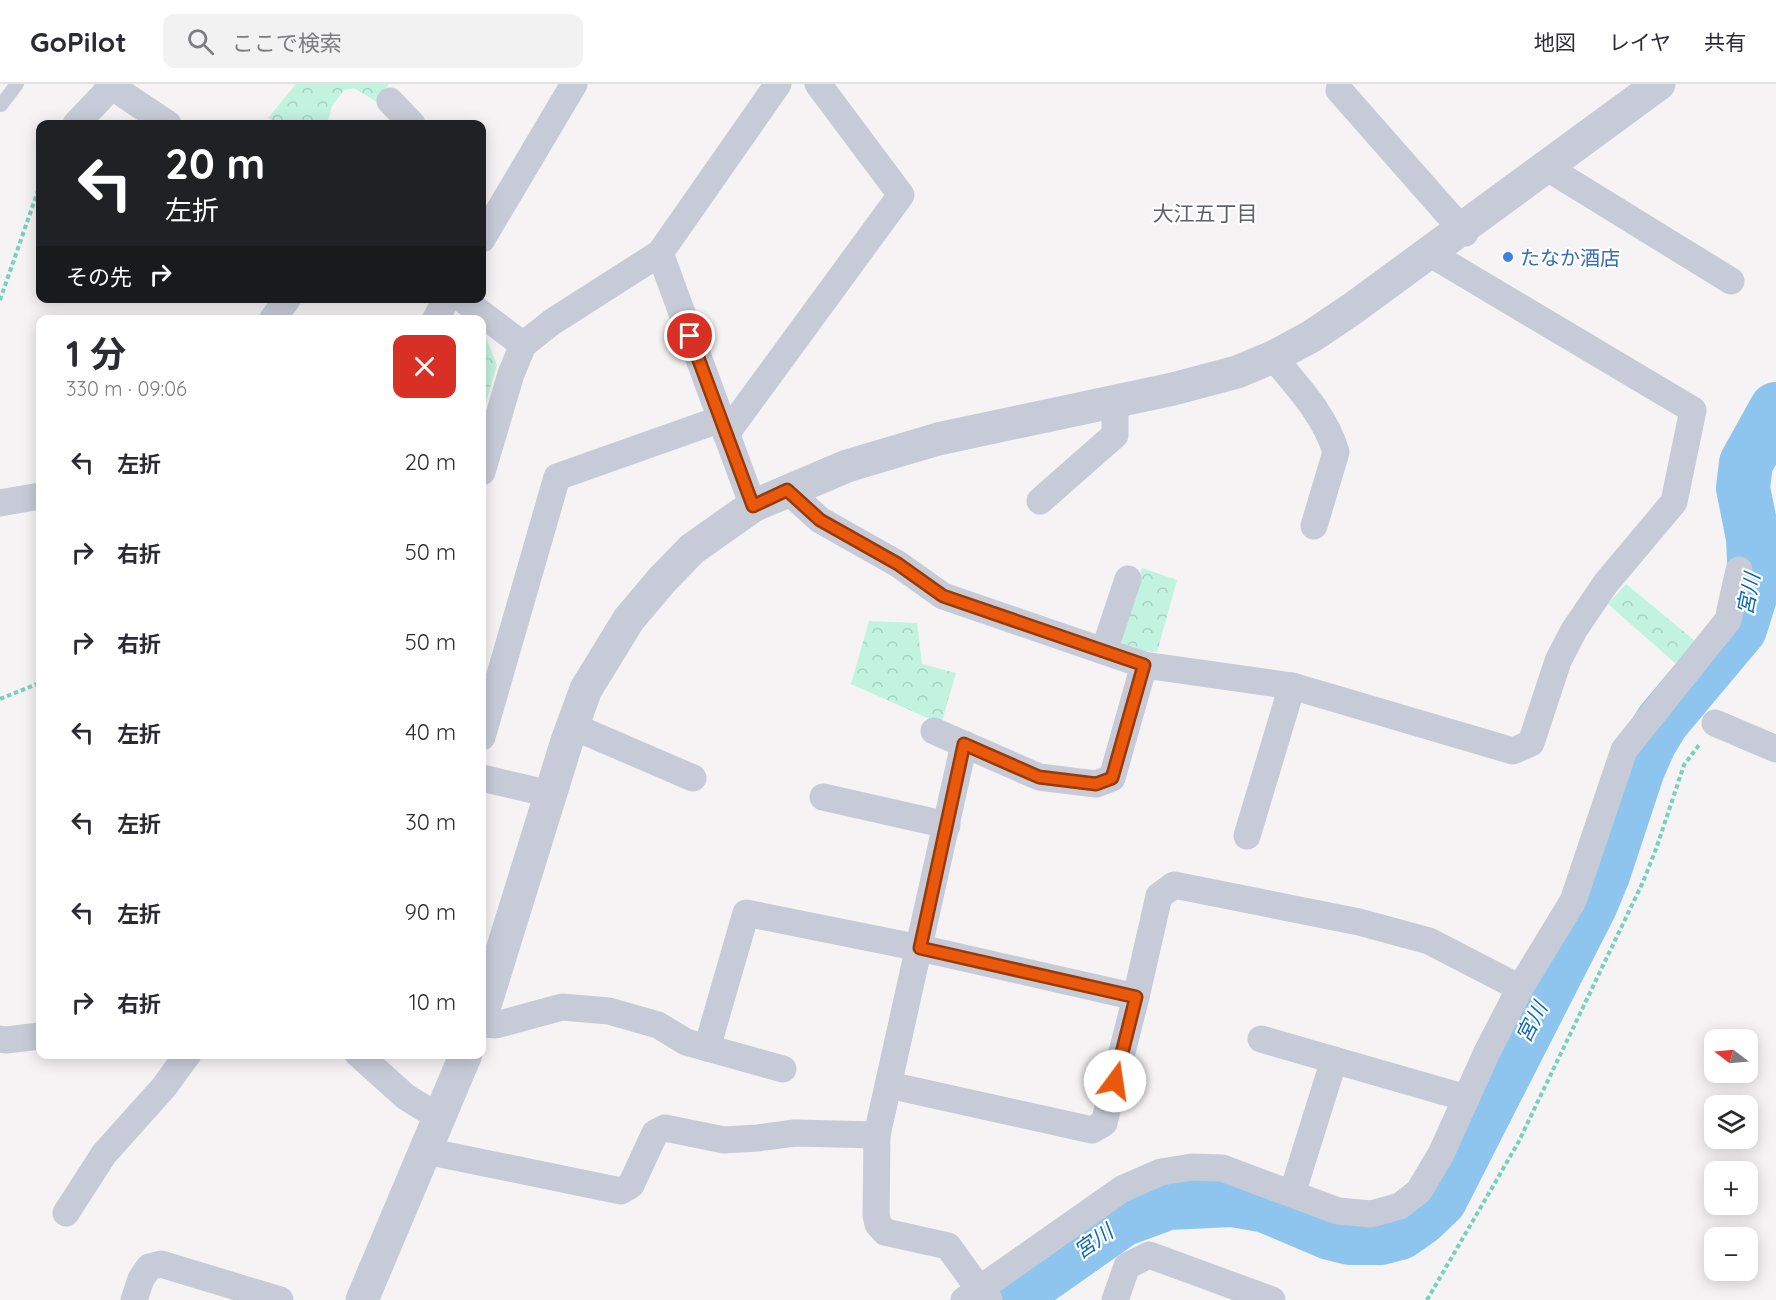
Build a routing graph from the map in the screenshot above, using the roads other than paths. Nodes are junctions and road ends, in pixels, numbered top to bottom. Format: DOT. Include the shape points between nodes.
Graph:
graph roads {
  1 [pos="17,84"];
  2 [pos="574,84"];
  3 [pos="778,84"];
  4 [pos="818,84"];
  5 [pos="1659,84"];
  6 [pos="111,85"];
  7 [pos="1338,90"];
  8 [pos="390,101"];
  9 [pos="1,105"];
  10 [pos="80,120"];
  11 [pos="162,120"];
  12 [pos="408,120"];
  13 [pos="1546,167"];
  14 [pos="1463,231"];
  15 [pos="486,232"];
  16 [pos="1429,253"];
  17 [pos="660,254"];
  18 [pos="1731,281"];
  19 [pos="468,303"];
  20 [pos="483,315"];
  21 [pos="486,317"];
  22 [pos="523,345"];
  23 [pos="1273,357"];
  24 [pos="1115,401"];
  25 [pos="724,427"];
  26 [pos="486,458"];
  27 [pos="787,490"];
  28 [pos="36,497"];
  29 [pos="1040,501"];
  30 [pos="0,503"];
  31 [pos="753,506"];
  32 [pos="1314,526"];
  33 [pos="1739,570"];
  34 [pos="1128,579"];
  35 [pos="1104,651"];
  36 [pos="1144,665"];
  37 [pos="1292,686"];
  38 [pos="486,723"];
  39 [pos="1715,723"];
  40 [pos="572,726"];
  41 [pos="933,731"];
  42 [pos="964,744"];
  43 [pos="1776,749"];
  44 [pos="693,778"];
  45 [pos="486,779"];
  46 [pos="550,794"];
  47 [pos="823,797"];
  48 [pos="947,825"];
  49 [pos="1247,836"];
  50 [pos="920,948"];
  51 [pos="1520,988"];
  52 [pos="1136,997"];
  53 [pos="486,1002"];
  54 [pos="486,1024"];
  55 [pos="36,1036"];
  56 [pos="0,1039"];
  57 [pos="1261,1039"];
  58 [pos="707,1048"];
  59 [pos="184,1059"];
  60 [pos="364,1059"];
  61 [pos="464,1059"];
  62 [pos="1334,1060"];
  63 [pos="783,1069"];
  64 [pos="889,1085"];
  65 [pos="1466,1098"];
  66 [pos="440,1118"];
  67 [pos="877,1135"];
  68 [pos="426,1150"];
  69 [pos="1293,1194"];
  70 [pos="66,1213"];
  71 [pos="977,1296"];
  72 [pos="134,1300"];
  73 [pos="280,1300"];
  74 [pos="362,1300"];
  75 [pos="1115,1300"];
  76 [pos="1272,1300"];
  1 -- 9 [label="lane"];
  2 -- 15 [label="street"];
  3 -- 17 [label="street"];
  4 -- 25 [label="street" via="901,195"];
  5 -- 13 [label="street"];
  6 -- 10 [label="street"];
  6 -- 11 [label="street"];
  7 -- 14 [label="street"];
  8 -- 12 [label="street"];
  13 -- 14 [label="street"];
  13 -- 18 [label="street"];
  14 -- 16 [label="street"];
  16 -- 23 [label="street" via="1312,336"];
  16 -- 37 [label="street" via="1693,410 1674,502 1606,583 1574,630 1558,661 1531,743 1513,751"];
  17 -- 22 [label="street" via="552,322"];
  17 -- 25 [label="street"];
  19 -- 20 [label="street"];
  21 -- 22 [label="street"];
  22 -- 26 [label="street"];
  23 -- 24 [label="street" via="1237,372"];
  23 -- 32 [label="street" via="1309,399 1336,452"];
  24 -- 27 [label="street" via="938,440 847,466"];
  24 -- 29 [label="street" via="1115,435"];
  25 -- 31 [label="street"];
  25 -- 38 [label="street" via="557,477"];
  27 -- 31 [label="street"];
  27 -- 35 [label="street" via="820,520 898,564 943,596"];
  28 -- 30 [label="street"];
  31 -- 40 [label="street" via="692,549 629,619 586,689"];
  33 -- 51 [label="street" via="1728,620 1624,750 1573,901"];
  34 -- 35 [label="street"];
  35 -- 36 [label="street"];
  36 -- 37 [label="street"];
  36 -- 42 [label="street" via="1112,778 1096,784 1039,777"];
  37 -- 49 [label="street"];
  39 -- 43 [label="street"];
  40 -- 44 [label="street"];
  40 -- 46 [label="street"];
  41 -- 42 [label="street"];
  42 -- 48 [label="street"];
  45 -- 46 [label="street"];
  46 -- 53 [label="street"];
  47 -- 48 [label="street"];
  48 -- 50 [label="street"];
  50 -- 52 [label="street"];
  50 -- 58 [label="street" via="746,914"];
  50 -- 64 [label="street"];
  51 -- 52 [label="street" via="1429,942 1359,922 1174,885 1159,896"];
  51 -- 65 [label="street"];
  52 -- 64 [label="street" via="1104,1123 1092,1130"];
  54 -- 58 [label="street" via="562,1007 609,1011 658,1025 686,1042"];
  55 -- 56 [label="street"];
  57 -- 62 [label="street"];
  58 -- 63 [label="street"];
  59 -- 70 [label="street" via="104,1154"];
  60 -- 66 [label="street" via="406,1097"];
  61 -- 66 [label="street"];
  62 -- 65 [label="street"];
  62 -- 69 [label="street"];
  64 -- 67 [label="street"];
  65 -- 69 [label="street" via="1419,1191 1400,1206 1371,1214 1338,1211"];
  66 -- 68 [label="street"];
  67 -- 68 [label="street" via="795,1133 724,1140 665,1128 655,1133 631,1185 621,1191"];
  67 -- 71 [label="street" via="878,1224 885,1232 948,1246"];
  68 -- 74 [label="street"];
  69 -- 71 [label="street" via="1222,1168 1161,1172 1122,1189"];
  72 -- 73 [label="street" via="149,1267 161,1264"];
  75 -- 76 [label="street" via="1127,1266 1149,1255"];
}
